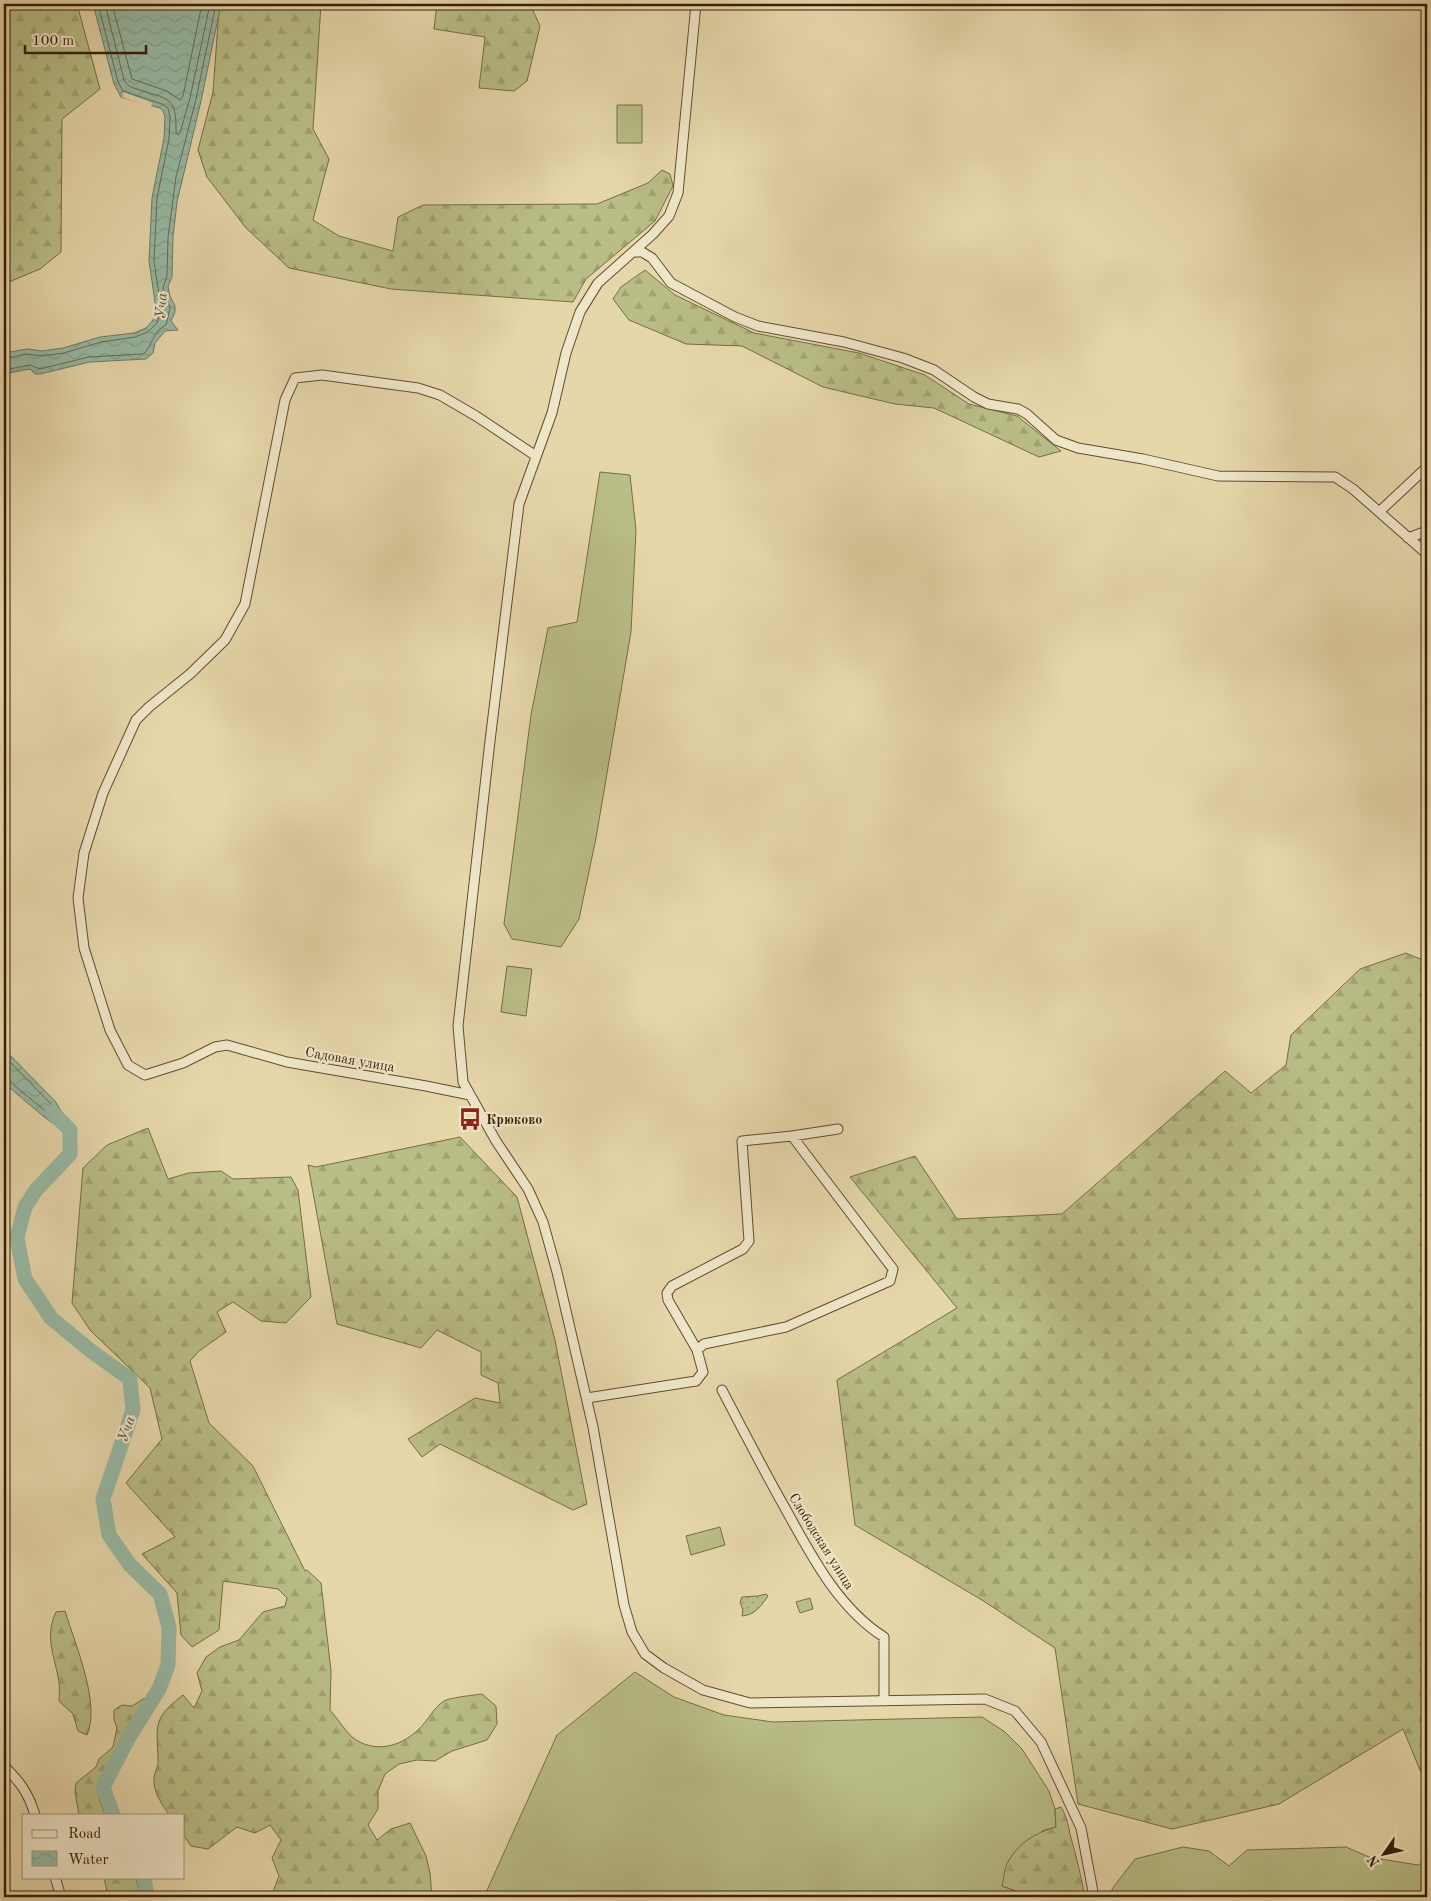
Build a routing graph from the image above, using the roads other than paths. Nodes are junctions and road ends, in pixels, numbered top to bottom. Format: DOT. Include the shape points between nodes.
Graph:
graph roads {
  1 [pos="696,4"];
  2 [pos="633,252"];
  3 [pos="536,456"];
  4 [pos="1427,467"];
  5 [pos="1379,512"];
  6 [pos="1427,531"];
  7 [pos="1408,538"];
  8 [pos="1427,554"];
  9 [pos="470,1095"];
  10 [pos="838,1129"];
  11 [pos="792,1136"];
  12 [pos="697,1350"];
  13 [pos="722,1390"];
  14 [pos="587,1398"];
  15 [pos="884,1701"];
  16 [pos="4,1766"];
  17 [pos="35,1814"];
  18 [pos="54,1878"];
  19 [pos="61,1897"];
  20 [pos="1094,1897"];
  1 -- 2 [label="street" via="678,193 669,216"];
  2 -- 3 [label="street" via="598,284 580,312 566,353 552,413"];
  2 -- 5 [label="street" via="642,252 652,258 671,283 735,317 758,326 844,342 903,358 934,370 988,404 1018,409 1056,440 1078,448 1218,476 1335,477"];
  3 -- 9 [label="street" via="519,504 458,1026 463,1082"];
  3 -- 9 [label="street, Садовая улица" via="440,395 418,388 322,374 295,378 285,400 245,604 225,640 136,720 104,793 84,854 78,898 84,948 110,1030 128,1065 145,1075 183,1063 215,1047 226,1046 287,1062"];
  4 -- 5 [label="street"];
  5 -- 7 [label="street"];
  6 -- 7 [label="street"];
  7 -- 8 [label="street"];
  9 -- 14 [label="street" via="528,1189 543,1222"];
  10 -- 11 [label="street"];
  11 -- 12 [label="street" via="742,1141 749,1241 743,1249 672,1286 667,1293"];
  11 -- 12 [label="street" via="893,1269 890,1281 786,1327 704,1344"];
  12 -- 14 [label="street" via="704,1372 696,1381"];
  13 -- 15 [label="street, Слободская улица" via="820,1569 838,1596 870,1628 884,1637"];
  14 -- 15 [label="street" via="624,1605 632,1632 645,1654 703,1690 750,1703"];
  15 -- 20 [label="street" via="985,1699 1015,1711 1042,1742 1080,1828"];
  16 -- 17 [label="street" via="22,1784"];
  18 -- 19 [label="street"];
}
